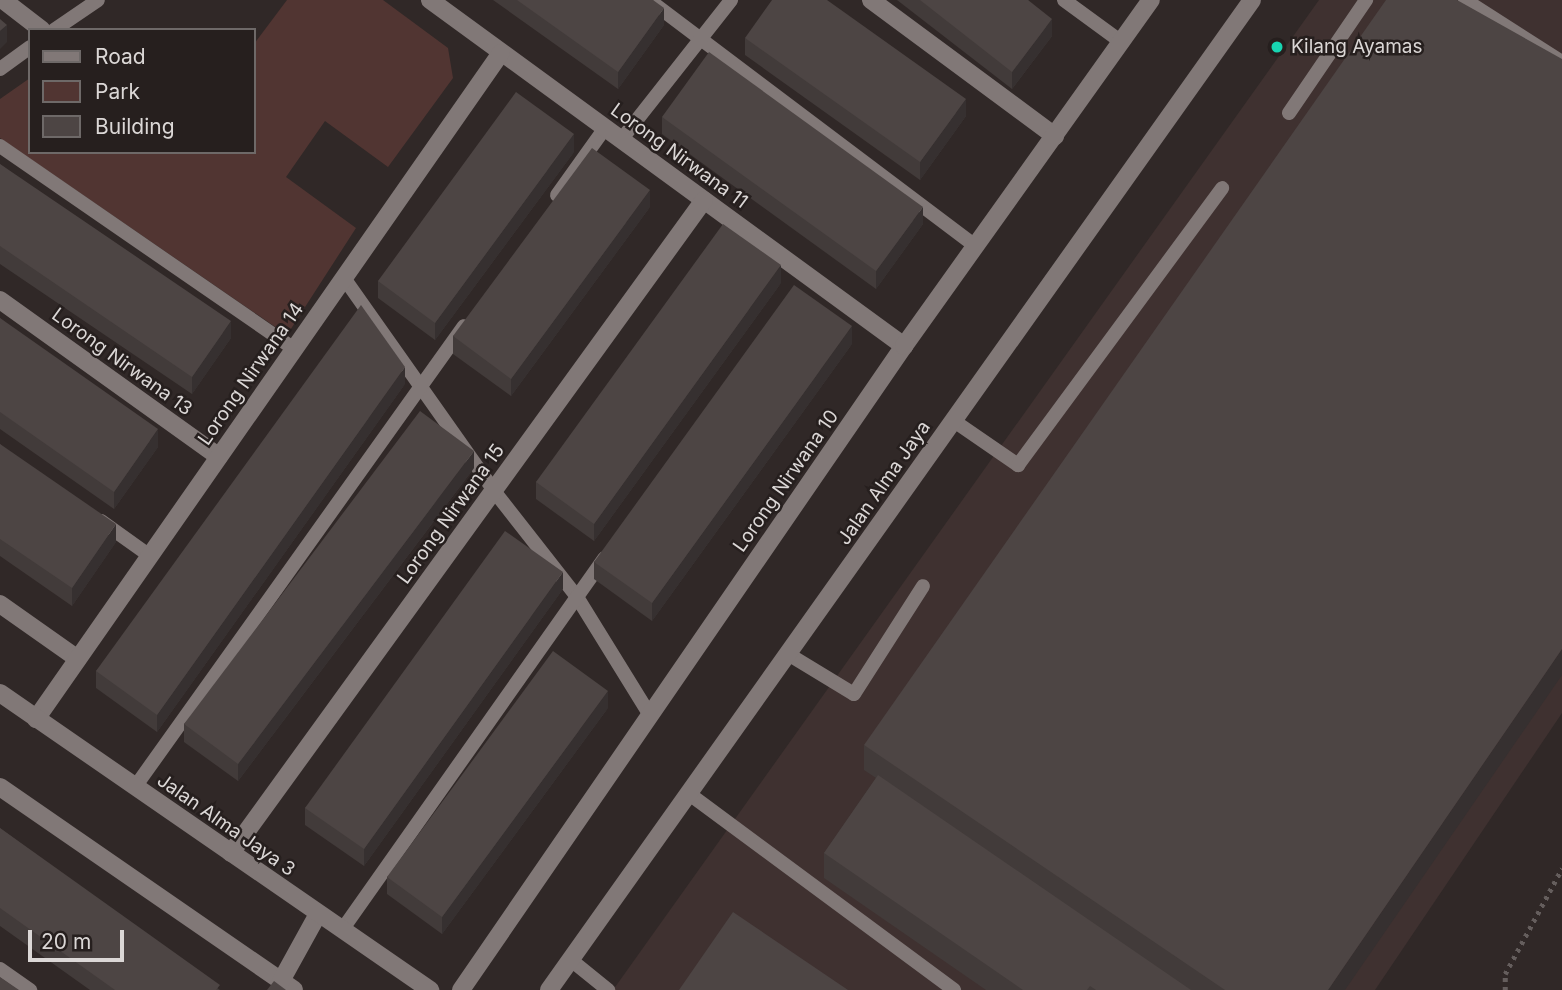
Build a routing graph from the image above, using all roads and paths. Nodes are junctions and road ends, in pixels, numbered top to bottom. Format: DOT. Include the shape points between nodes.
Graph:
graph roads {
  1 [pos="3,0"];
  2 [pos="98,0"];
  3 [pos="430,0"];
  4 [pos="649,0"];
  5 [pos="730,0"];
  6 [pos="872,0"];
  7 [pos="1064,0"];
  8 [pos="1151,0"];
  9 [pos="1251,0"];
  10 [pos="1366,0"];
  11 [pos="1465,0"];
  12 [pos="39,28"];
  13 [pos="57,28"];
  14 [pos="700,39"];
  15 [pos="1120,41"];
  16 [pos="28,48"];
  17 [pos="501,53"];
  18 [pos="1562,62"];
  19 [pos="0,69"];
  20 [pos="1289,113"];
  21 [pos="605,128"];
  22 [pos="1055,136"];
  23 [pos="621,140"];
  24 [pos="0,146"];
  25 [pos="1222,188"];
  26 [pos="704,200"];
  27 [pos="550,206"];
  28 [pos="975,246"];
  29 [pos="344,278"];
  30 [pos="0,300"];
  31 [pos="470,317"];
  32 [pos="904,346"];
  33 [pos="294,349"];
  34 [pos="423,384"];
  35 [pos="954,421"];
  36 [pos="219,457"];
  37 [pos="494,491"];
  38 [pos="86,510"];
  39 [pos="616,541"];
  40 [pos="150,556"];
  41 [pos="923,586"];
  42 [pos="577,597"];
  43 [pos="0,604"];
  44 [pos="788,654"];
  45 [pos="78,659"];
  46 [pos="0,693"];
  47 [pos="650,715"];
  48 [pos="36,719"];
  49 [pos="0,787"];
  50 [pos="135,787"];
  51 [pos="688,793"];
  52 [pos="231,853"];
  53 [pos="1562,868"];
  54 [pos="317,914"];
  55 [pos="342,930"];
  56 [pos="570,960"];
  57 [pos="0,969"];
  58 [pos="283,987"];
  59 [pos="30,990"];
  60 [pos="430,990"];
  61 [pos="461,990"];
  62 [pos="550,990"];
  63 [pos="608,990"];
  64 [pos="954,990"];
  65 [pos="1505,990"];
  1 -- 12 [label="street"];
  2 -- 13 [label="lane"];
  3 -- 17 [label="street, Lorong Nirwana 11"];
  4 -- 14 [label="lane"];
  5 -- 14 [label="lane"];
  6 -- 22 [label="street"];
  7 -- 15 [label="lane"];
  8 -- 15 [label="street, Lorong Nirwana 10"];
  9 -- 35 [label="street, Jalan Alma Jaya"];
  10 -- 20 [label="lane"];
  11 -- 18 [label="lane"];
  14 -- 23 [label="lane"];
  14 -- 28 [label="lane"];
  15 -- 22 [label="street, Lorong Nirwana 10"];
  16 -- 19 [label="lane"];
  17 -- 21 [label="street, Lorong Nirwana 11"];
  17 -- 29 [label="street, Lorong Nirwana 14"];
  21 -- 23 [label="street, Lorong Nirwana 11"];
  21 -- 27 [label="lane"];
  22 -- 28 [label="street, Lorong Nirwana 10"];
  23 -- 26 [label="street, Lorong Nirwana 11"];
  24 -- 33 [label="lane"];
  25 -- 35 [label="lane" via="1018,465"];
  26 -- 32 [label="street, Lorong Nirwana 11" via="800,278"];
  26 -- 37 [label="street, Lorong Nirwana 15"];
  28 -- 32 [label="street, Lorong Nirwana 10"];
  29 -- 33 [label="street, Lorong Nirwana 14"];
  29 -- 34 [label="lane"];
  30 -- 36 [label="street, Lorong Nirwana 13"];
  31 -- 34 [label="lane"];
  32 -- 47 [label="street, Lorong Nirwana 10"];
  33 -- 36 [label="street, Lorong Nirwana 14"];
  34 -- 37 [label="lane"];
  34 -- 50 [label="lane"];
  35 -- 44 [label="street, Jalan Alma Jaya"];
  36 -- 40 [label="street, Lorong Nirwana 14"];
  37 -- 42 [label="lane"];
  37 -- 52 [label="street, Lorong Nirwana 15"];
  38 -- 40 [label="lane"];
  39 -- 42 [label="lane"];
  40 -- 45 [label="street, Lorong Nirwana 14"];
  41 -- 44 [label="lane" via="854,694"];
  42 -- 47 [label="lane"];
  42 -- 55 [label="lane"];
  43 -- 45 [label="street"];
  44 -- 51 [label="street, Jalan Alma Jaya"];
  45 -- 48 [label="street, Lorong Nirwana 14"];
  46 -- 48 [label="street, Jalan Alma Jaya 3"];
  47 -- 61 [label="street, Lorong Nirwana 10"];
  48 -- 50 [label="street, Jalan Alma Jaya 3"];
  49 -- 58 [label="street"];
  50 -- 52 [label="street, Jalan Alma Jaya 3"];
  51 -- 56 [label="street, Jalan Alma Jaya"];
  51 -- 64 [label="lane"];
  52 -- 54 [label="street, Jalan Alma Jaya 3"];
  53 -- 65 [label="path" via="1506,974"];
  54 -- 55 [label="street, Jalan Alma Jaya 3"];
  54 -- 58 [label="street"];
  55 -- 60 [label="street, Jalan Alma Jaya 3"];
  56 -- 62 [label="street, Jalan Alma Jaya"];
  56 -- 63 [label="lane"];
  57 -- 59 [label="lane"];
}
